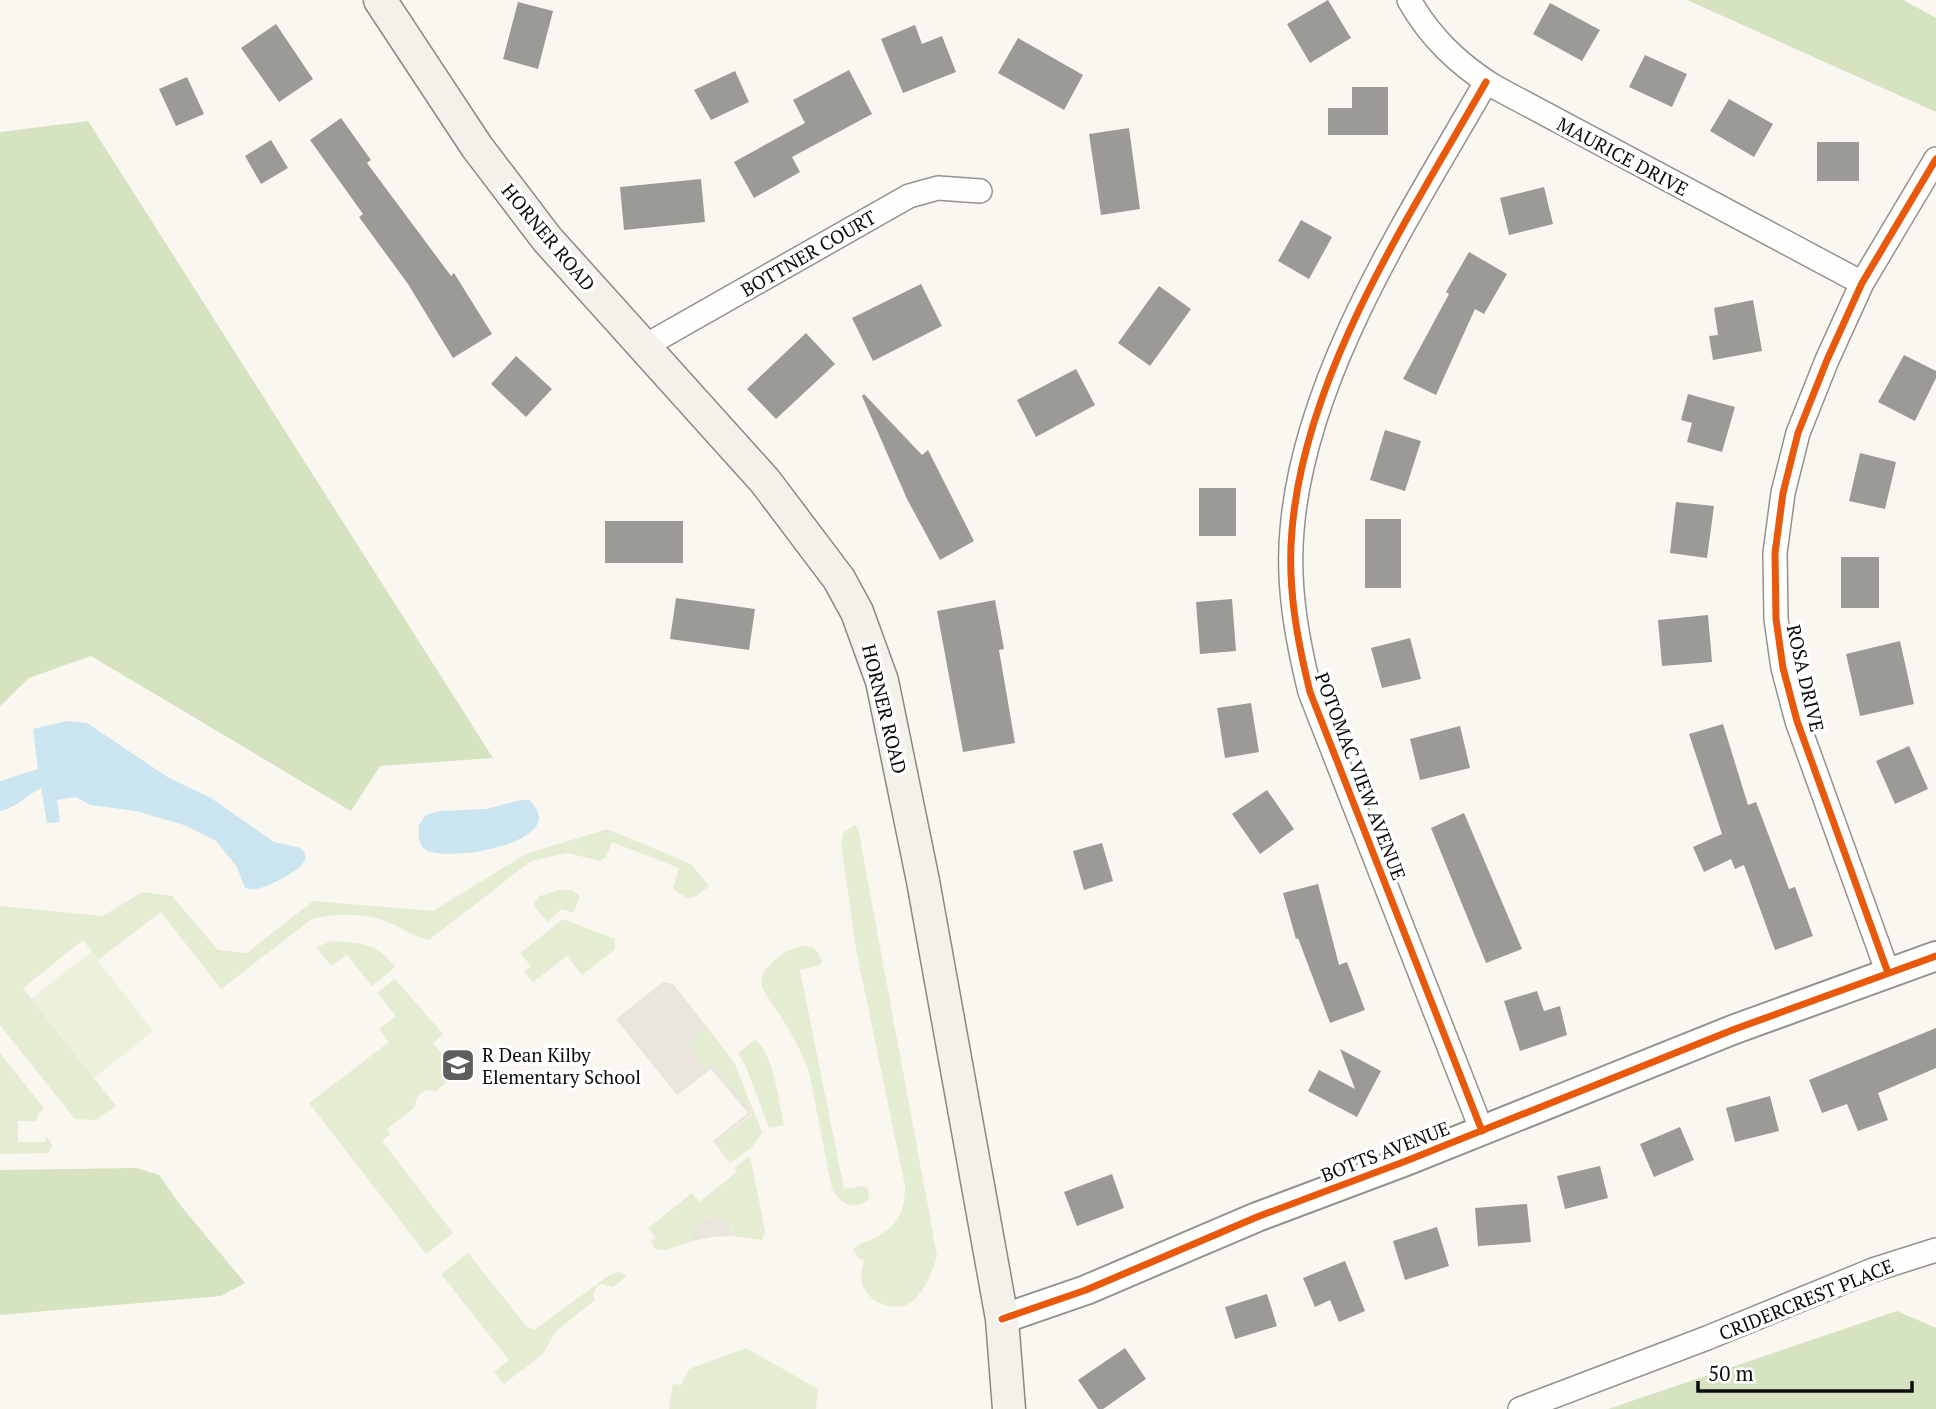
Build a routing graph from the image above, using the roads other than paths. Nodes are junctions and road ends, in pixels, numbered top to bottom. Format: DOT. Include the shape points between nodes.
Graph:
graph roads {
  1 [pos="380,0"];
  2 [pos="1409,0"];
  3 [pos="1486,82"];
  4 [pos="1936,159"];
  5 [pos="980,191"];
  6 [pos="1862,283"];
  7 [pos="645,346"];
  8 [pos="1936,956"];
  9 [pos="1888,973"];
  10 [pos="1482,1131"];
  11 [pos="1936,1250"];
  12 [pos="1002,1319"];
  13 [pos="1009,1409"];
  14 [pos="1520,1409"];
  1 -- 7 [label="main road, HORNER ROAD" via="477,147 547,239"];
  2 -- 3 [label="street, MAURICE DRIVE" via="1435,40"];
  3 -- 6 [label="street, MAURICE DRIVE"];
  3 -- 10 [label="street, POTOMAC VIEW AVENUE" via="1390,251 1315,415 1298,478 1291,586 1297,640 1310,692"];
  4 -- 6 [label="street, ROSA DRIVE"];
  5 -- 7 [label="street, BOTTNER COURT" via="938,188 909,196"];
  6 -- 9 [label="street, ROSA DRIVE" via="1798,433 1775,553 1776,620 1797,721"];
  7 -- 12 [label="main road, HORNER ROAD" via="808,535 839,579 870,643 895,736"];
  8 -- 9 [label="street, BOTTS AVENUE"];
  9 -- 10 [label="street, BOTTS AVENUE"];
  10 -- 12 [label="street, BOTTS AVENUE" via="1257,1217 1086,1290"];
  11 -- 14 [label="street, CRIDERCREST PLACE" via="1872,1270"];
  12 -- 13 [label="main road, HORNER ROAD"];
}
